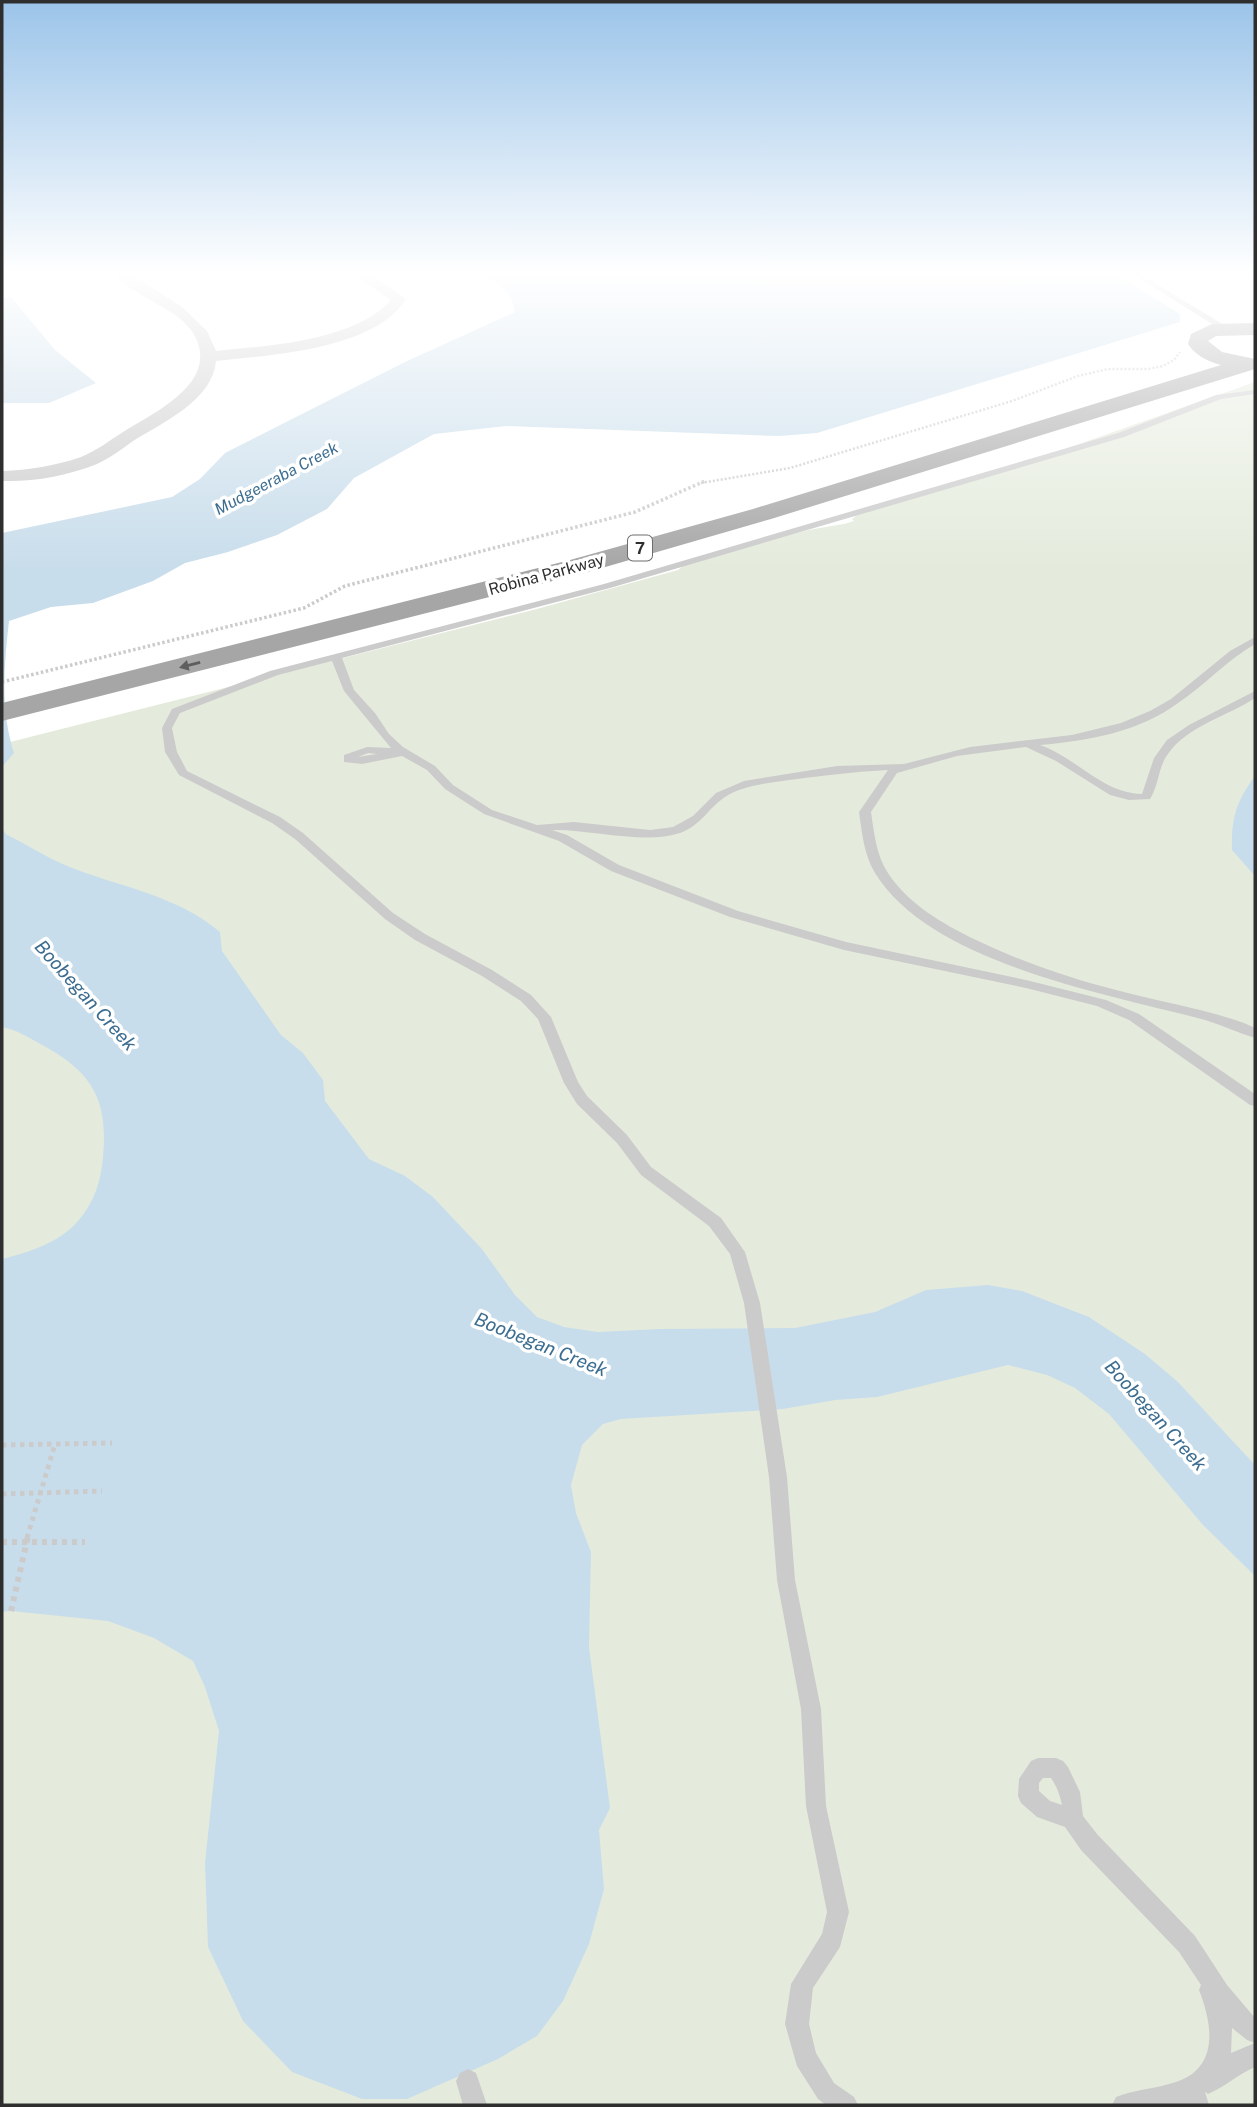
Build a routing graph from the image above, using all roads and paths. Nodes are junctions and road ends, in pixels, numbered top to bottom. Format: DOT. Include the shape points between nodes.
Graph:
graph roads {
  1 [pos="204,372"];
  2 [pos="1094,372"];
  3 [pos="1167,372"];
  4 [pos="1223,372"];
  5 [pos="1255,392"];
  6 [pos="2,476"];
  7 [pos="1255,640"];
  8 [pos="336,657"];
  9 [pos="14,693"];
  10 [pos="1255,694"];
  11 [pos="1063,741"];
  12 [pos="1023,744"];
  13 [pos="1050,752"];
  14 [pos="918,762"];
  15 [pos="871,768"];
  16 [pos="885,781"];
  17 [pos="564,832"];
  18 [pos="1255,1033"];
  19 [pos="1255,1101"];
  20 [pos="55,1444"];
  21 [pos="112,1444"];
  22 [pos="2,1445"];
  23 [pos="102,1491"];
  24 [pos="40,1493"];
  25 [pos="2,1494"];
  26 [pos="2,1542"];
  27 [pos="26,1542"];
  28 [pos="85,1542"];
  29 [pos="11,1611"];
  30 [pos="1072,1819"];
  31 [pos="1197,1960"];
  32 [pos="1255,2032"];
  33 [pos="1255,2055"];
  34 [pos="468,2081"];
  35 [pos="1187,2097"];
  36 [pos="475,2105"];
  37 [pos="846,2105"];
  38 [pos="1124,2105"];
  1 -- 6 [label="street" via="181,405 93,459 26,477"];
  2 -- 9 [label="path" via="790,468 705,481 635,512 345,586 304,608"];
  3 -- 9 [label="main road, Robina Parkway / 7" via="1068,395 998,426 724,508"];
  4 -- 9 [label="main road, Robina Parkway / 7, one-way" via="579,566"];
  5 -- 8 [label="lane" via="1219,397 1121,435 607,586"];
  7 -- 11 [label="lane" via="1145,718"];
  8 -- 17 [label="lane" via="349,691 385,736 431,768 449,787 488,812"];
  8 -- 37 [label="lane" via="274,673 176,711 167,728 176,765 198,783 276,820 389,916 526,998 544,1017 582,1100 622,1139 646,1171 715,1222 737,1252 752,1303 778,1476 786,1580 811,1709 816,1806 838,1912 832,1939 802,1984 797,2024 805,2058 827,2091"];
  10 -- 13 [label="lane" via="1164,750 1146,797 1111,793"];
  11 -- 12 [label="lane"];
  11 -- 13 [label="lane" via="1047,745"];
  12 -- 13 [label="lane"];
  12 -- 14 [label="lane"];
  14 -- 15 [label="lane"];
  14 -- 16 [label="lane" via="893,771"];
  15 -- 16 [label="lane" via="886,774"];
  15 -- 17 [label="lane" via="744,784 720,795 697,819 676,830 650,834"];
  16 -- 18 [label="lane" via="865,812 869,847 882,876 915,911 968,941 1038,971"];
  17 -- 19 [label="lane" via="615,869 761,922 844,946 1101,1003 1134,1017"];
  20 -- 21 [label="path"];
  20 -- 22 [label="path"];
  20 -- 24 [label="path"];
  23 -- 24 [label="path"];
  24 -- 25 [label="path"];
  24 -- 27 [label="path"];
  26 -- 27 [label="path"];
  27 -- 28 [label="path"];
  27 -- 29 [label="path"];
  30 -- 31 [label="lane"];
  31 -- 32 [label="lane" via="1242,2022"];
  31 -- 35 [label="lane" via="1217,2005 1222,2038 1218,2061"];
  33 -- 35 [label="lane" via="1229,2066"];
  34 -- 36 [label="lane"];
  35 -- 38 [label="lane"];
}
